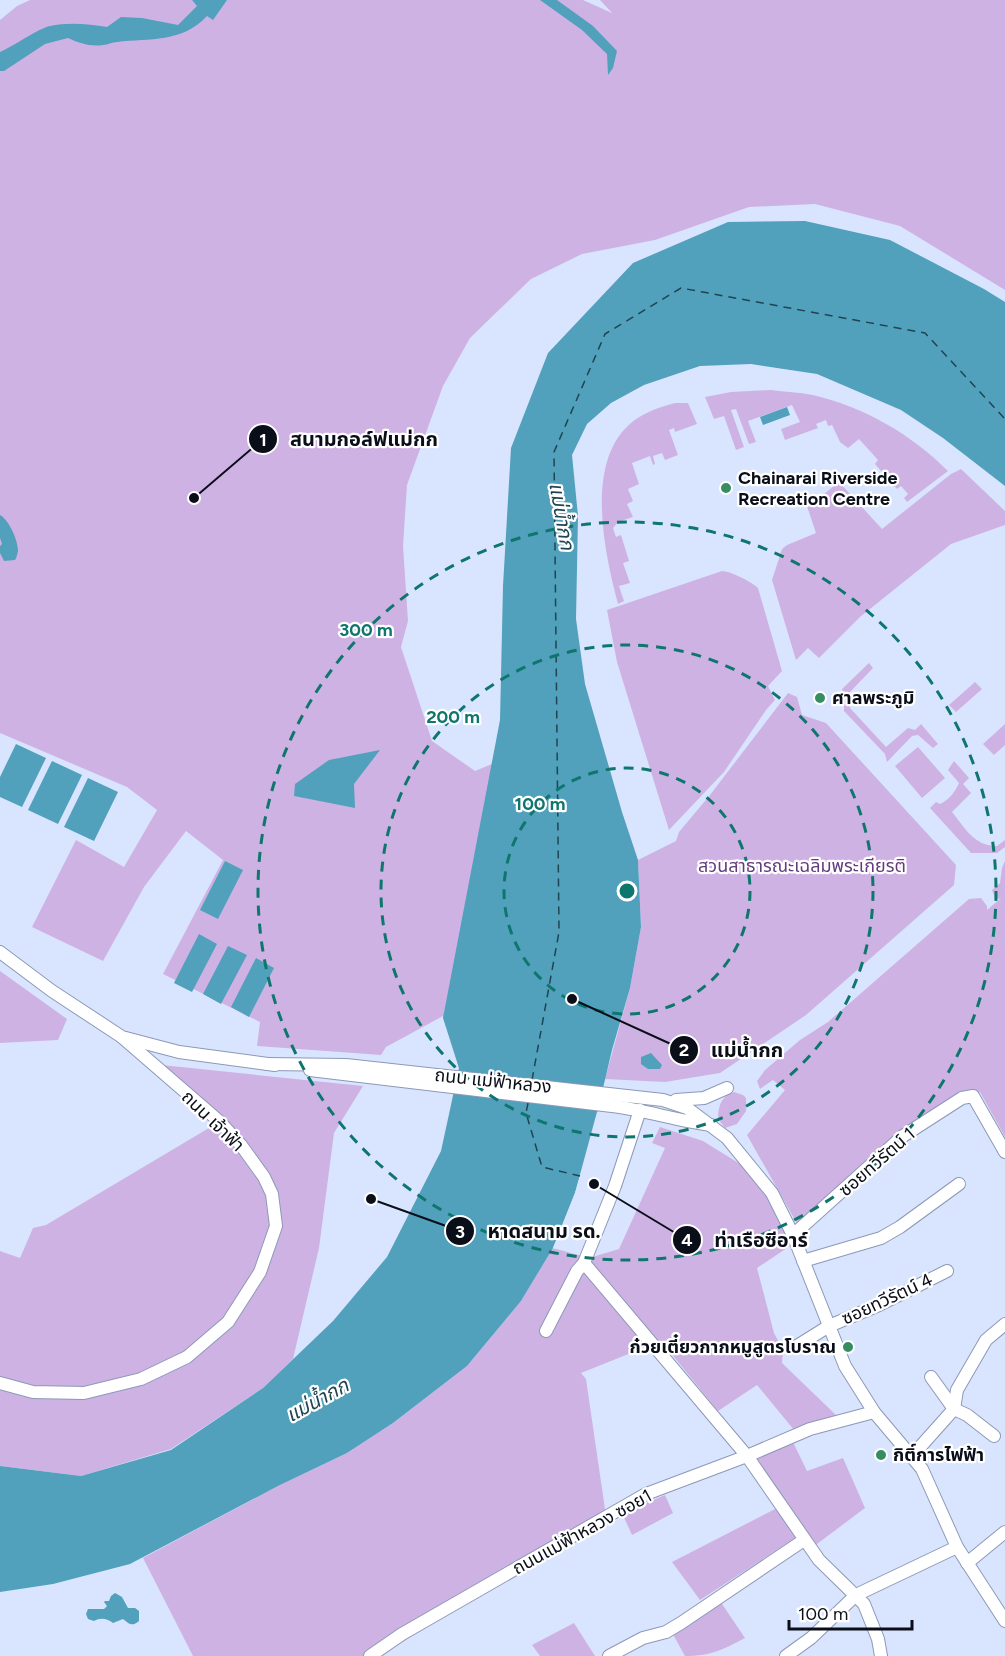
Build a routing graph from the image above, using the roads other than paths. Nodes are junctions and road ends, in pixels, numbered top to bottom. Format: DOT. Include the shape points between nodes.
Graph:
graph roads {
  1 [pos="0,952"];
  2 [pos="122,1037"];
  3 [pos="728,1088"];
  4 [pos="614,1100"];
  5 [pos="663,1100"];
  6 [pos="640,1110"];
  7 [pos="712,1125"];
  8 [pos="1005,1152"];
  9 [pos="959,1184"];
  10 [pos="794,1235"];
  11 [pos="803,1261"];
  12 [pos="584,1263"];
  13 [pos="947,1271"];
  14 [pos="1005,1324"];
  15 [pos="829,1326"];
  16 [pos="546,1331"];
  17 [pos="797,1346"];
  18 [pos="931,1377"];
  19 [pos="0,1383"];
  20 [pos="954,1409"];
  21 [pos="874,1412"];
  22 [pos="994,1436"];
  23 [pos="747,1456"];
  24 [pos="912,1456"];
  25 [pos="1003,1537"];
  26 [pos="804,1539"];
  27 [pos="957,1547"];
  28 [pos="967,1563"];
  29 [pos="856,1595"];
  30 [pos="1005,1621"];
  31 [pos="370,1656"];
  32 [pos="609,1656"];
  33 [pos="786,1656"];
  34 [pos="881,1656"];
  1 -- 2 [label="street, ถนน แม่ฟ้าหลวง"];
  2 -- 4 [label="street, ถนน แม่ฟ้าหลวง" via="179,1052 267,1064"];
  2 -- 19 [label="street, ถนน เจ้าฟ้า" via="219,1122 264,1177 272,1194 276,1226 260,1272 228,1322 188,1357 141,1379 84,1393 33,1392"];
  3 -- 5 [label="street" via="704,1098"];
  4 -- 5 [label="street, ถนน แม่ฟ้าหลวง"];
  4 -- 6 [label="street, ถนน แม่ฟ้าหลวง"];
  5 -- 7 [label="street, ถนน แม่ฟ้าหลวง" via="687,1108"];
  6 -- 7 [label="street, ถนน แม่ฟ้าหลวง" via="681,1122"];
  6 -- 12 [label="street"];
  7 -- 10 [label="street, ถนน แม่ฟ้าหลวง" via="734,1145 772,1193"];
  8 -- 10 [label="street, ซอยทวีรัตน์ 1" via="974,1096 962,1098 903,1136"];
  9 -- 11 [label="street" via="881,1238"];
  10 -- 11 [label="street, ถนน แม่ฟ้าหลวง"];
  11 -- 15 [label="street, ถนน แม่ฟ้าหลวง"];
  12 -- 16 [label="street"];
  12 -- 23 [label="street"];
  13 -- 15 [label="street, ซอยทวีรัตน์ 4"];
  14 -- 20 [label="street" via="986,1340 957,1390"];
  15 -- 17 [label="street, ซอยทวีรัตน์ 4"];
  15 -- 21 [label="street, ถนน แม่ฟ้าหลวง" via="845,1366"];
  18 -- 20 [label="street"];
  20 -- 22 [label="street"];
  20 -- 24 [label="street"];
  21 -- 23 [label="street, ถนนแม่ฟ้าหลวง ซอย1" via="810,1429"];
  21 -- 24 [label="street, ถนน แม่ฟ้าหลวง"];
  23 -- 26 [label="street"];
  23 -- 31 [label="street, ถนนแม่ฟ้าหลวง ซอย1" via="646,1494"];
  24 -- 27 [label="street, ถนน แม่ฟ้าหลวง" via="930,1484"];
  25 -- 28 [label="street"];
  26 -- 29 [label="street" via="837,1579"];
  26 -- 32 [label="street" via="666,1632 643,1638"];
  27 -- 28 [label="street, ถนน แม่ฟ้าหลวง"];
  27 -- 29 [label="street"];
  28 -- 30 [label="street, ถนน แม่ฟ้าหลวง"];
  29 -- 33 [label="street"];
  29 -- 34 [label="street" via="869,1614"];
}
